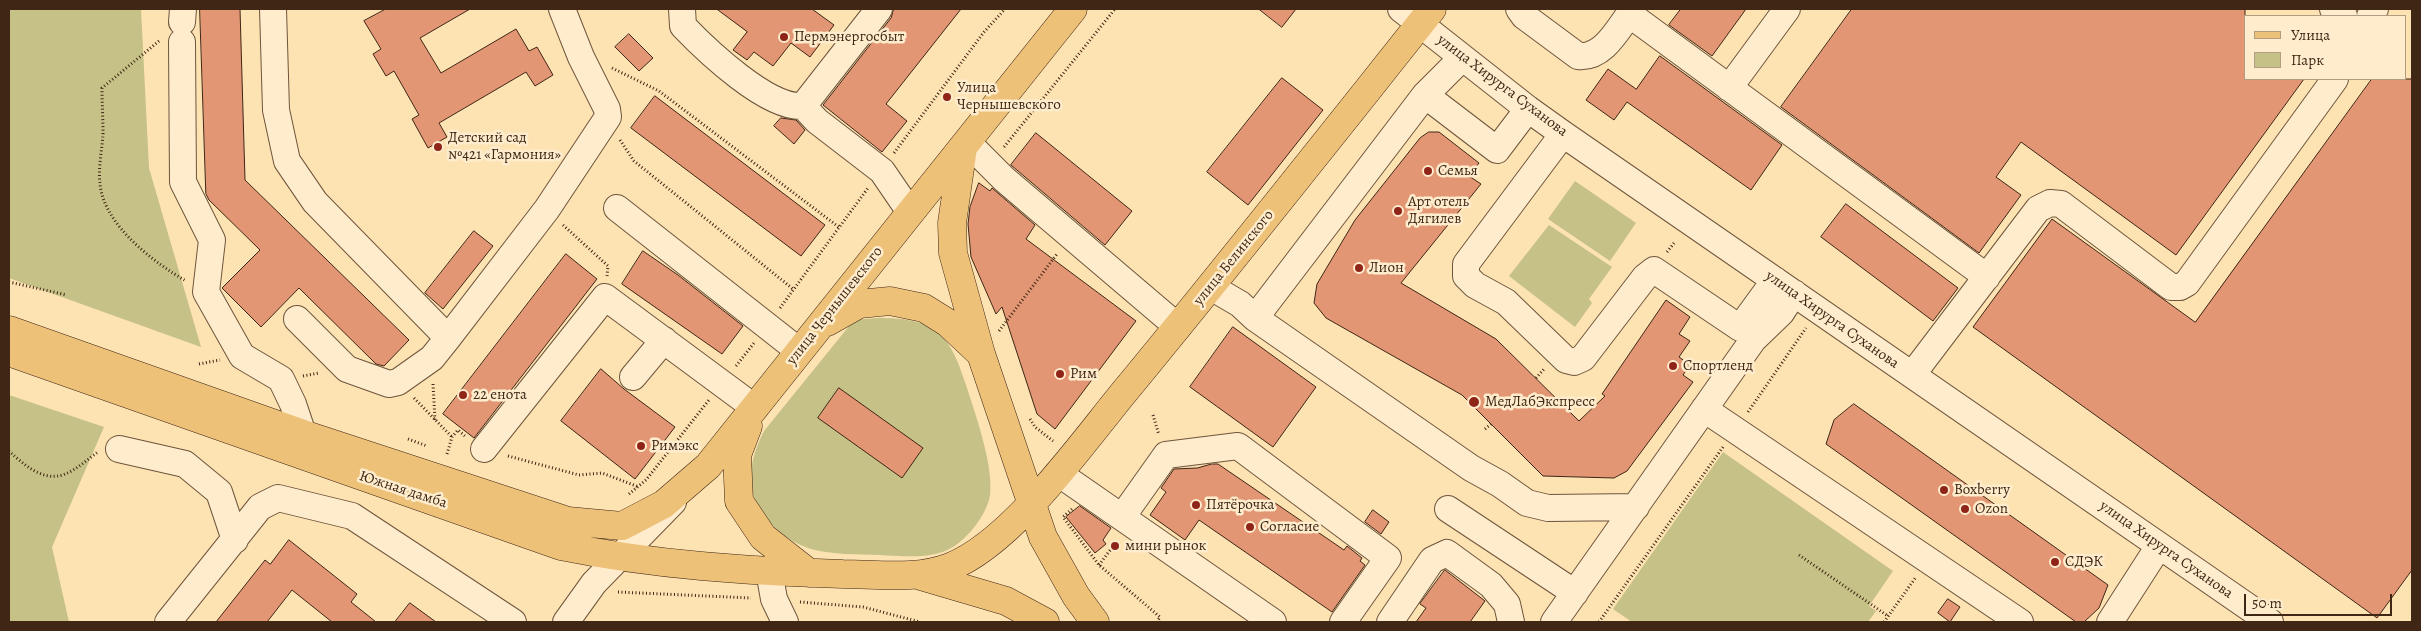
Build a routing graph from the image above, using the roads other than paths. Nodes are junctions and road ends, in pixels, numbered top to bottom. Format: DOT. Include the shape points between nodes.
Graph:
graph roads {
  1 [pos="273,9"];
  2 [pos="562,9"];
  3 [pos="682,9"];
  4 [pos="879,9"];
  5 [pos="1073,9"];
  6 [pos="1519,9"];
  7 [pos="1787,9"];
  8 [pos="1631,11"];
  9 [pos="1418,14"];
  10 [pos="182,24"];
  11 [pos="1462,58"];
  12 [pos="2334,80"];
  13 [pos="1729,88"];
  14 [pos="1425,94"];
  15 [pos="803,106"];
  16 [pos="1528,109"];
  17 [pos="1563,134"];
  18 [pos="965,145"];
  19 [pos="617,208"];
  20 [pos="910,212"];
  21 [pos="1987,277"];
  22 [pos="1211,287"];
  23 [pos="1784,287"];
  24 [pos="1255,318"];
  25 [pos="297,319"];
  26 [pos="1178,327"];
  27 [pos="817,328"];
  28 [pos="9,330"];
  29 [pos="448,338"];
  30 [pos="664,340"];
  31 [pos="799,351"];
  32 [pos="9,352"];
  33 [pos="981,354"];
  34 [pos="1912,375"];
  35 [pos="633,378"];
  36 [pos="755,408"];
  37 [pos="1704,409"];
  38 [pos="303,434"];
  39 [pos="475,443"];
  40 [pos="119,449"];
  41 [pos="708,466"];
  42 [pos="1058,473"];
  43 [pos="1032,503"];
  44 [pos="1636,507"];
  45 [pos="1448,509"];
  46 [pos="1122,517"];
  47 [pos="568,521"];
  48 [pos="235,540"];
  49 [pos="2159,546"];
  50 [pos="620,558"];
  51 [pos="769,572"];
  52 [pos="809,573"];
  53 [pos="920,575"];
  54 [pos="1566,613"];
  55 [pos="777,615"];
  56 [pos="168,622"];
  57 [pos="513,622"];
  58 [pos="566,622"];
  59 [pos="1045,622"];
  60 [pos="1096,622"];
  61 [pos="1273,622"];
  62 [pos="1343,622"];
  63 [pos="1390,622"];
  64 [pos="1511,622"];
  65 [pos="2020,622"];
  66 [pos="2110,622"];
  67 [pos="2270,622"];
  1 -- 29 [label="street" via="276,110 287,161 315,202"];
  2 -- 29 [label="street" via="608,117 547,209"];
  3 -- 15 [label="street" via="683,26 764,95 793,107"];
  4 -- 15 [label="street"];
  5 -- 18 [label="main road, улица Чернышевского"];
  6 -- 8 [label="street" via="1578,56 1587,57 1598,53"];
  7 -- 13 [label="street"];
  8 -- 13 [label="street"];
  9 -- 11 [label="street, улица Хирурга Суханова"];
  9 -- 22 [label="main road, улица Белинского"];
  10 -- 38 [label="street" via="182,182 212,240 206,292 242,356 281,379"];
  11 -- 14 [label="street"];
  11 -- 16 [label="street, улица Хирурга Суханова"];
  12 -- 21 [label="street" via="2186,283 2171,287 2061,204 2050,203 2038,209"];
  13 -- 21 [label="street"];
  14 -- 16 [label="street" via="1497,150"];
  14 -- 24 [label="street"];
  15 -- 20 [label="street" via="817,121 882,171"];
  16 -- 17 [label="street, улица Хирурга Суханова"];
  17 -- 23 [label="street, улица Хирурга Суханова"];
  17 -- 23 [label="street" via="1466,264 1466,276 1475,285 1506,302 1566,360 1574,362 1583,358 1645,277 1654,270 1740,328"];
  18 -- 20 [label="main road, улица Чернышевского"];
  18 -- 26 [label="street"];
  18 -- 33 [label="main road" via="952,223 954,253"];
  19 -- 31 [label="street"];
  20 -- 27 [label="main road, улица Чернышевского"];
  21 -- 34 [label="street"];
  22 -- 24 [label="street" via="1240,304"];
  22 -- 26 [label="main road, улица Белинского"];
  23 -- 34 [label="street, улица Хирурга Суханова"];
  23 -- 37 [label="street" via="1781,313 1753,340"];
  24 -- 44 [label="street" via="1471,468 1527,503 1562,509"];
  25 -- 29 [label="street" via="346,369 389,384 398,382 432,358"];
  26 -- 42 [label="main road, улица Белинского"];
  27 -- 31 [label="main road, улица Чернышевского"];
  27 -- 33 [label="main road" via="859,304 890,301 924,308 948,323"];
  28 -- 38 [label="main road, Южная дамба"];
  30 -- 35 [label="street"];
  30 -- 36 [label="street"];
  30 -- 39 [label="street" via="605,297"];
  31 -- 36 [label="main road, улица Чернышевского"];
  32 -- 50 [label="main road, Южная дамба" via="560,546"];
  33 -- 43 [label="main road"];
  34 -- 49 [label="street, улица Хирурга Суханова"];
  36 -- 41 [label="main road, улица Чернышевского"];
  36 -- 52 [label="main road" via="737,455 739,501 763,537"];
  37 -- 44 [label="street"];
  37 -- 65 [label="street"];
  38 -- 47 [label="main road, Южная дамба"];
  40 -- 48 [label="street" via="185,464 219,492"];
  41 -- 47 [label="main road, улица Чернышевского" via="664,504 622,526"];
  41 -- 50 [label="street, улица Чернышевского"];
  42 -- 43 [label="main road, улица Белинского"];
  42 -- 46 [label="street"];
  43 -- 53 [label="main road, улица Белинского" via="981,551 951,566"];
  43 -- 60 [label="main road" via="1043,538 1076,596"];
  44 -- 54 [label="street"];
  45 -- 54 [label="street"];
  46 -- 61 [label="street"];
  46 -- 62 [label="street" via="1166,455 1238,446 1388,558"];
  48 -- 56 [label="street"];
  48 -- 57 [label="street" via="260,507 278,498 352,516"];
  49 -- 66 [label="street"];
  49 -- 67 [label="street, улица Хирурга Суханова"];
  50 -- 51 [label="main road, Южная дамба"];
  50 -- 58 [label="street, улица Чернышевского" via="594,583"];
  51 -- 52 [label="main road, Южная дамба"];
  51 -- 55 [label="street"];
  52 -- 53 [label="main road, Южная дамба"];
  53 -- 59 [label="main road" via="1006,601"];
  63 -- 64 [label="street" via="1432,560 1447,554 1491,585 1507,604"];
}
